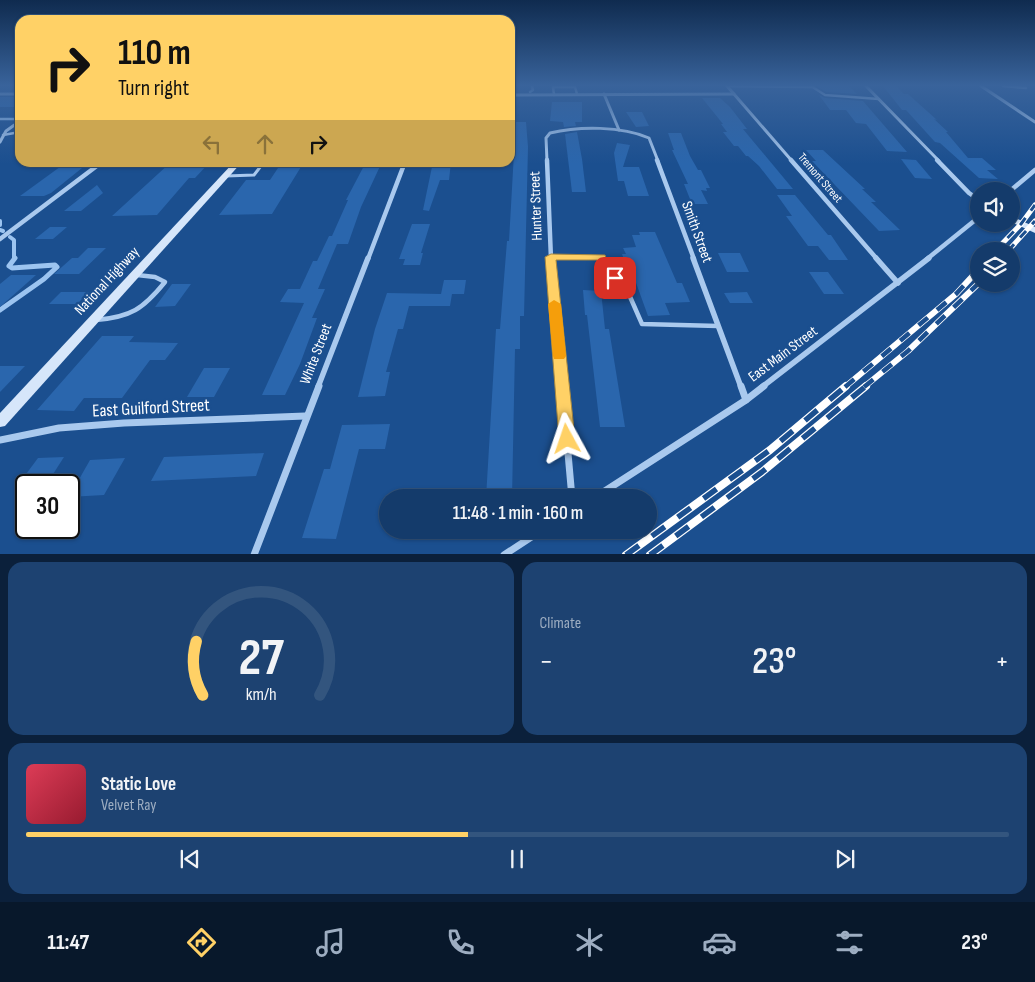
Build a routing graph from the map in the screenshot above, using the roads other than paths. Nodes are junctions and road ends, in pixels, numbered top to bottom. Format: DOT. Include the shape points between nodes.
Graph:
graph roads {
  1 [pos="611,112"];
  2 [pos="749,112"];
  3 [pos="890,112"];
  4 [pos="1020,112"];
  5 [pos="1035,122"];
  6 [pos="15,125"];
  7 [pos="619,130"];
  8 [pos="15,133"];
  9 [pos="4,135"];
  10 [pos="0,142"];
  11 [pos="95,167"];
  12 [pos="234,167"];
  13 [pos="260,167"];
  14 [pos="402,167"];
  15 [pos="1035,170"];
  16 [pos="226,176"];
  17 [pos="1020,183"];
  18 [pos="970,194"];
  19 [pos="1020,223"];
  20 [pos="970,224"];
  21 [pos="1035,230"];
  22 [pos="0,239"];
  23 [pos="551,257"];
  24 [pos="135,275"];
  25 [pos="898,283"];
  26 [pos="94,320"];
  27 [pos="718,326"];
  28 [pos="746,400"];
  29 [pos="305,416"];
  30 [pos="0,422"];
  31 [pos="0,440"];
  32 [pos="571,489"];
  33 [pos="608,489"];
  34 [pos="528,539"];
  35 [pos="254,554"];
  36 [pos="504,554"];
  1 -- 7 [label="street"];
  2 -- 25 [label="street, Tremont Street"];
  3 -- 18 [label="street"];
  4 -- 5 [label="street"];
  6 -- 9 [label="street"];
  7 -- 23 [label="street, Hunter Street" via="558,131 546,138"];
  7 -- 27 [label="street, Smith Street" via="649,138"];
  8 -- 9 [label="lane"];
  9 -- 10 [label="street"];
  11 -- 22 [label="street"];
  12 -- 16 [label="main road, National Highway"];
  13 -- 16 [label="lane" via="254,175"];
  14 -- 29 [label="street, White Street"];
  15 -- 17 [label="street"];
  16 -- 24 [label="main road, National Highway"];
  19 -- 21 [label="main road"];
  20 -- 25 [label="street, East Main Street"];
  23 -- 27 [label="lane" via="602,257 606,274 624,283 642,324"];
  23 -- 32 [label="street, Hunter Street"];
  24 -- 26 [label="main road, National Highway"];
  24 -- 26 [label="lane" via="153,276 165,282 130,316"];
  25 -- 28 [label="street, East Main Street"];
  26 -- 30 [label="main road, National Highway"];
  27 -- 28 [label="street, Smith Street"];
  28 -- 33 [label="street, East Main Street"];
  29 -- 31 [label="street, East Guilford Street" via="59,428"];
  29 -- 35 [label="street, White Street"];
  34 -- 36 [label="street"];
}
